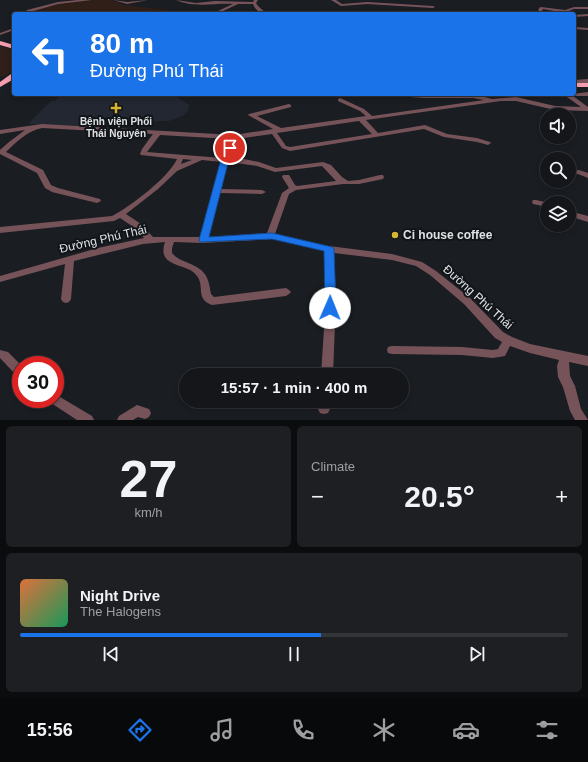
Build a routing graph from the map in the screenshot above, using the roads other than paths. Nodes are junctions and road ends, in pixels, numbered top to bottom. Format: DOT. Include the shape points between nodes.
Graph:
graph roads {
  1 [pos="90,0"];
  2 [pos="115,0"];
  3 [pos="146,0"];
  4 [pos="178,0"];
  5 [pos="333,0"];
  6 [pos="214,1"];
  7 [pos="237,2"];
  8 [pos="255,2"];
  9 [pos="547,4"];
  10 [pos="231,6"];
  11 [pos="434,7"];
  12 [pos="247,8"];
  13 [pos="252,8"];
  14 [pos="542,8"];
  15 [pos="588,8"];
  16 [pos="258,9"];
  17 [pos="565,11"];
  18 [pos="27,12"];
  19 [pos="220,12"];
  20 [pos="262,12"];
  21 [pos="540,12"];
  22 [pos="588,14"];
  23 [pos="576,16"];
  24 [pos="576,28"];
  25 [pos="12,29"];
  26 [pos="588,30"];
  27 [pos="2,34"];
  28 [pos="0,42"];
  29 [pos="12,44"];
  30 [pos="12,46"];
  31 [pos="12,77"];
  32 [pos="588,81"];
  33 [pos="576,82"];
  34 [pos="12,83"];
  35 [pos="576,85"];
  36 [pos="588,85"];
  37 [pos="0,86"];
  38 [pos="588,90"];
  39 [pos="576,92"];
  40 [pos="576,93"];
  41 [pos="588,94"];
  42 [pos="424,96"];
  43 [pos="473,96"];
  44 [pos="473,96"];
  45 [pos="572,96"];
  46 [pos="340,100"];
  47 [pos="491,101"];
  48 [pos="289,106"];
  49 [pos="587,109"];
  50 [pos="370,117"];
  51 [pos="361,118"];
  52 [pos="34,126"];
  53 [pos="276,131"];
  54 [pos="0,132"];
  55 [pos="158,133"];
  56 [pos="377,135"];
  57 [pos="234,137"];
  58 [pos="488,143"];
  59 [pos="181,157"];
  60 [pos="203,158"];
  61 [pos="225,159"];
  62 [pos="175,169"];
  63 [pos="276,170"];
  64 [pos="576,172"];
  65 [pos="588,176"];
  66 [pos="380,177"];
  67 [pos="342,182"];
  68 [pos="294,188"];
  69 [pos="217,191"];
  70 [pos="262,192"];
  71 [pos="97,201"];
  72 [pos="536,202"];
  73 [pos="540,203"];
  74 [pos="121,215"];
  75 [pos="576,215"];
  76 [pos="588,218"];
  77 [pos="0,230"];
  78 [pos="270,236"];
  79 [pos="152,240"];
  80 [pos="170,240"];
  81 [pos="203,240"];
  82 [pos="329,249"];
  83 [pos="70,258"];
  84 [pos="0,279"];
  85 [pos="286,292"];
  86 [pos="66,298"];
  87 [pos="508,340"];
  88 [pos="392,350"];
  89 [pos="0,354"];
  90 [pos="565,356"];
  91 [pos="588,361"];
  92 [pos="12,363"];
  93 [pos="328,368"];
  94 [pos="64,405"];
  95 [pos="145,413"];
  96 [pos="88,420"];
  97 [pos="124,420"];
  98 [pos="582,420"];
  1 -- 18 [label="street" via="38,7"];
  2 -- 3 [label="street" via="127,4"];
  4 -- 6 [label="street" via="196,4"];
  5 -- 11 [label="street" via="341,4"];
  6 -- 7 [label="street"];
  7 -- 8 [label="street"];
  7 -- 10 [label="street"];
  8 -- 16 [label="street"];
  9 -- 14 [label="street" via="541,6"];
  10 -- 12 [label="street"];
  10 -- 19 [label="street"];
  13 -- 16 [label="street"];
  14 -- 17 [label="street"];
  14 -- 21 [label="street"];
  15 -- 17 [label="street"];
  16 -- 20 [label="street"];
  22 -- 23 [label="street"];
  24 -- 26 [label="street"];
  25 -- 27 [label="street"];
  28 -- 29 [label="highway"];
  28 -- 30 [label="highway"];
  31 -- 37 [label="highway"];
  32 -- 33 [label="street"];
  34 -- 37 [label="highway"];
  35 -- 36 [label="highway"];
  38 -- 39 [label="highway"];
  40 -- 41 [label="street"];
  42 -- 44 [label="street"];
  43 -- 47 [label="street"];
  45 -- 49 [label="street"];
  46 -- 50 [label="street" via="362,110"];
  47 -- 49 [label="street" via="514,99 555,108"];
  47 -- 50 [label="street"];
  48 -- 53 [label="street" via="251,115"];
  50 -- 51 [label="street"];
  51 -- 53 [label="street"];
  51 -- 56 [label="street"];
  52 -- 54 [label="street"];
  52 -- 55 [label="street"];
  52 -- 71 [label="street" via="2,152 40,172 48,186 55,190"];
  53 -- 56 [label="street" via="284,147 290,149"];
  53 -- 57 [label="street"];
  55 -- 57 [label="street"];
  55 -- 59 [label="street" via="143,154"];
  56 -- 58 [label="street" via="425,127 446,136"];
  57 -- 61 [label="street"];
  59 -- 60 [label="street"];
  59 -- 62 [label="street"];
  60 -- 61 [label="street"];
  60 -- 62 [label="street"];
  61 -- 63 [label="street" via="258,163"];
  61 -- 69 [label="street"];
  62 -- 74 [label="street"];
  63 -- 67 [label="street" via="324,164"];
  63 -- 68 [label="street"];
  64 -- 65 [label="street"];
  66 -- 67 [label="street" via="351,183"];
  67 -- 68 [label="street"];
  68 -- 78 [label="street" via="286,194"];
  69 -- 70 [label="street"];
  69 -- 81 [label="street"];
  72 -- 73 [label="street"];
  74 -- 77 [label="street" via="114,218"];
  74 -- 79 [label="street" via="138,226"];
  75 -- 76 [label="street"];
  78 -- 81 [label="street, Đường Phú Thái"];
  78 -- 82 [label="street, Đường Phú Thái"];
  79 -- 80 [label="street, Đường Phú Thái"];
  79 -- 83 [label="street, Đường Phú Thái"];
  80 -- 81 [label="street, Đường Phú Thái"];
  80 -- 85 [label="street" via="167,246 172,259 200,273 206,296 212,301"];
  82 -- 87 [label="street, Đường Phú Thái" via="392,257 419,264 446,282 499,335"];
  82 -- 93 [label="street" via="331,298"];
  83 -- 84 [label="street, Đường Phú Thái"];
  83 -- 86 [label="street"];
  87 -- 88 [label="street" via="502,353 493,354"];
  87 -- 90 [label="street, Đường Phú Thái"];
  89 -- 92 [label="street"];
  90 -- 91 [label="street, Đường Phú Thái"];
  90 -- 98 [label="street" via="564,377 570,386 576,412"];
  94 -- 96 [label="street"];
  95 -- 97 [label="street" via="137,410"];
}
